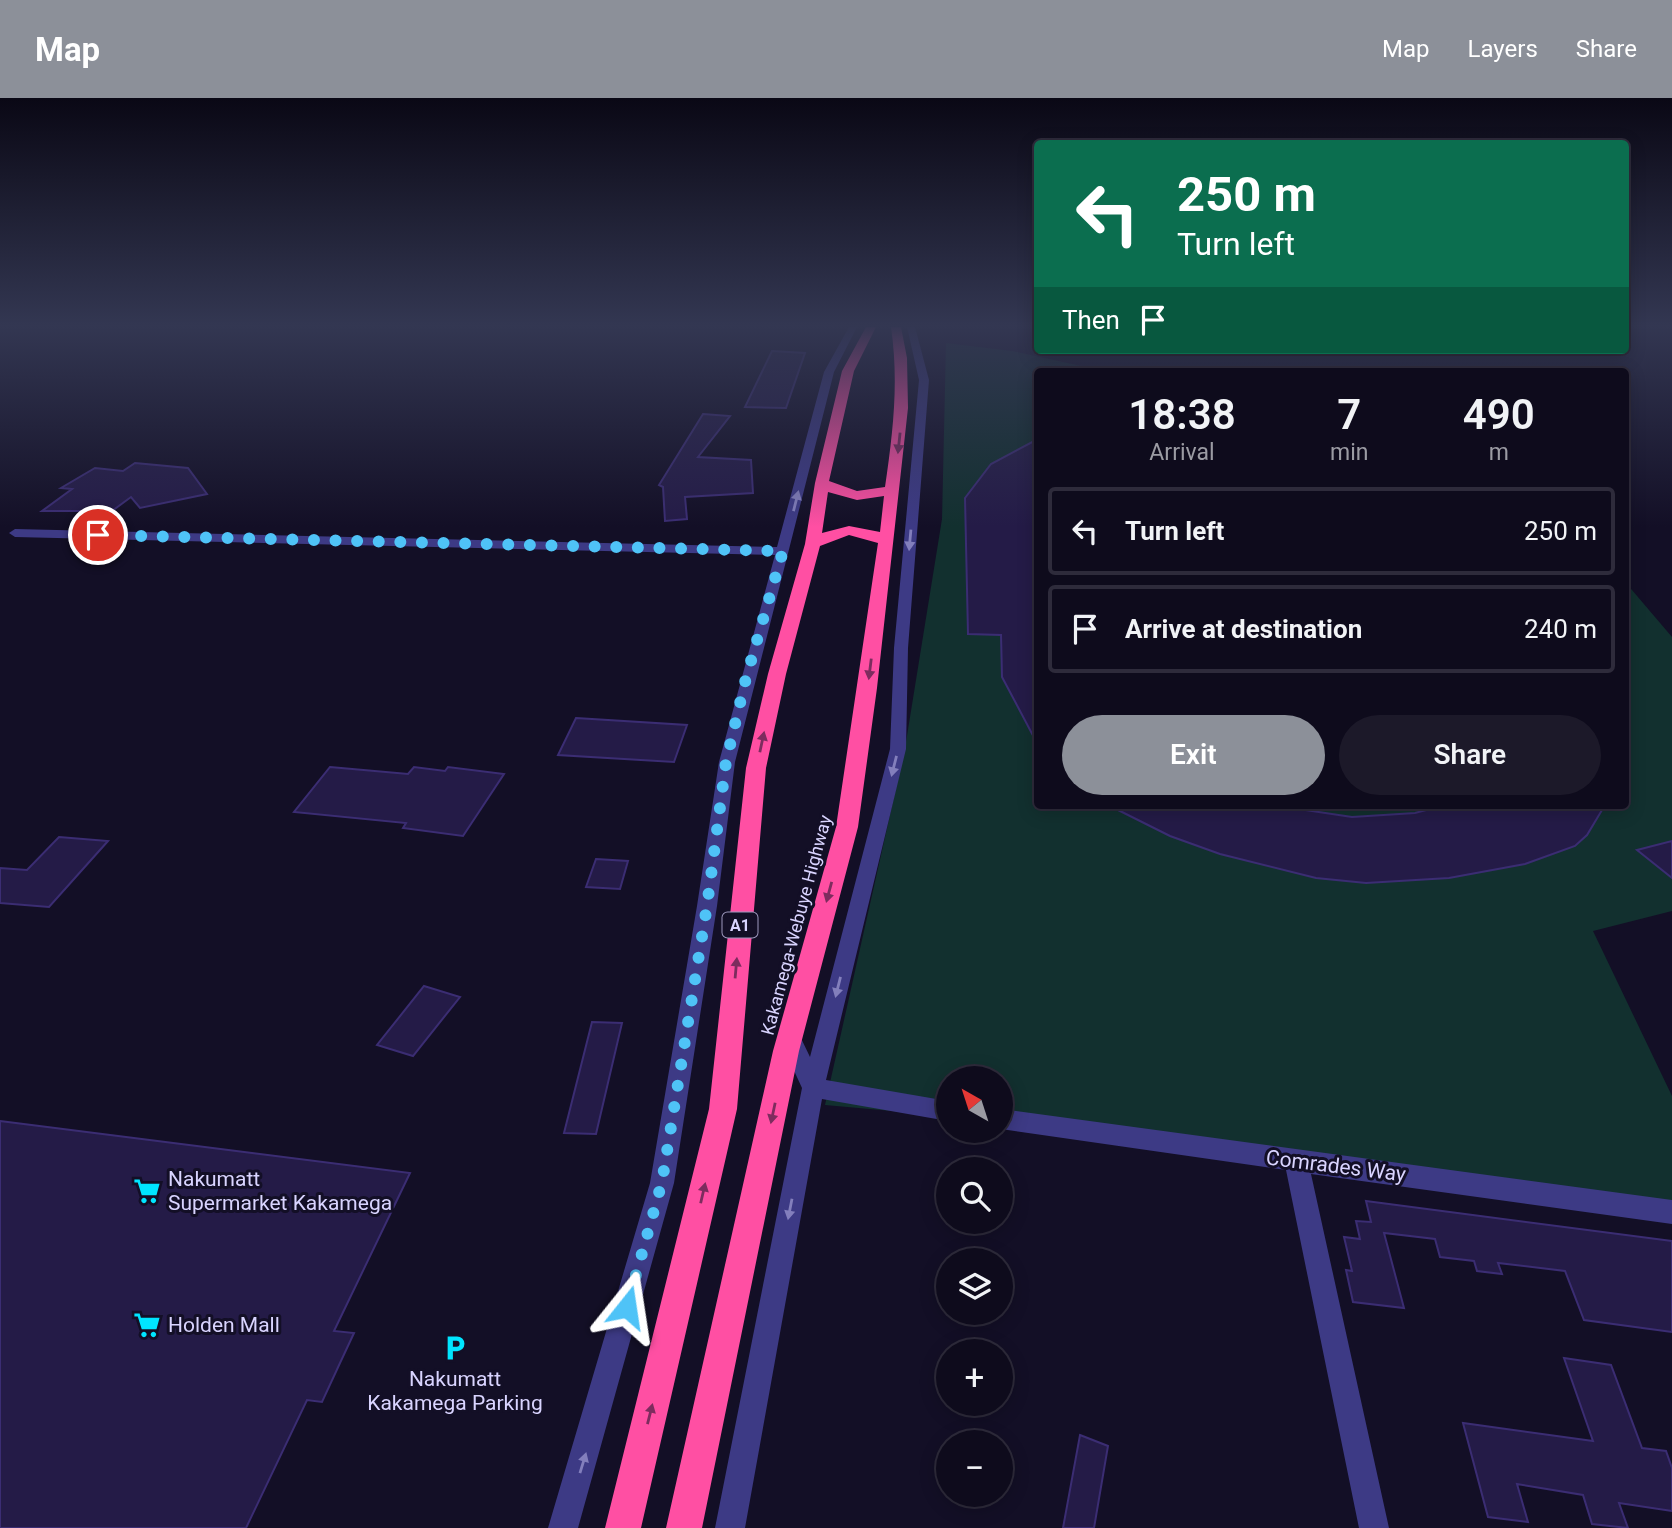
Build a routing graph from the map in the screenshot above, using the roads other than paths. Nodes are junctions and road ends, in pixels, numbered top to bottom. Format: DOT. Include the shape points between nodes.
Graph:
graph roads {
  1 [pos="824,394"];
  2 [pos="843,394"];
  3 [pos="905,394"];
  4 [pos="923,394"];
  5 [pos="822,483"];
  6 [pos="894,489"];
  7 [pos="15,533"];
  8 [pos="886,541"];
  9 [pos="813,544"];
  10 [pos="783,551"];
  11 [pos="790,1038"];
  12 [pos="813,1088"];
  13 [pos="936,1109"];
  14 [pos="1013,1121"];
  15 [pos="1296,1162"];
  16 [pos="1672,1212"];
  17 [pos="563,1528"];
  18 [pos="623,1528"];
  19 [pos="684,1528"];
  20 [pos="730,1528"];
  21 [pos="1374,1528"];
  10 -- 1 [label="street, one-way"];
  2 -- 5 [label="highway, A1"];
  3 -- 6 [label="highway, Kakamega-Webuye Highway, one-way"];
  4 -- 12 [label="street, one-way" via="901,648 898,749"];
  5 -- 6 [label="highway" via="867,497"];
  5 -- 9 [label="highway, A1"];
  6 -- 8 [label="highway, Kakamega-Webuye Highway"];
  7 -- 10 [label="street"];
  8 -- 9 [label="highway" via="847,530"];
  8 -- 11 [label="highway, Kakamega-Webuye Highway, one-way" via="847,827"];
  18 -- 9 [label="highway, A1, one-way" via="723,1109 756,768"];
  17 -- 10 [label="street, one-way" via="662,1182 726,762"];
  11 -- 12 [label="street"];
  11 -- 19 [label="highway, Kakamega-Webuye Highway, one-way"];
  12 -- 13 [label="street"];
  12 -- 20 [label="street, one-way"];
  14 -- 15 [label="street, Comrades Way"];
  15 -- 16 [label="street, Comrades Way" via="1520,1188"];
  15 -- 21 [label="street"];
}
